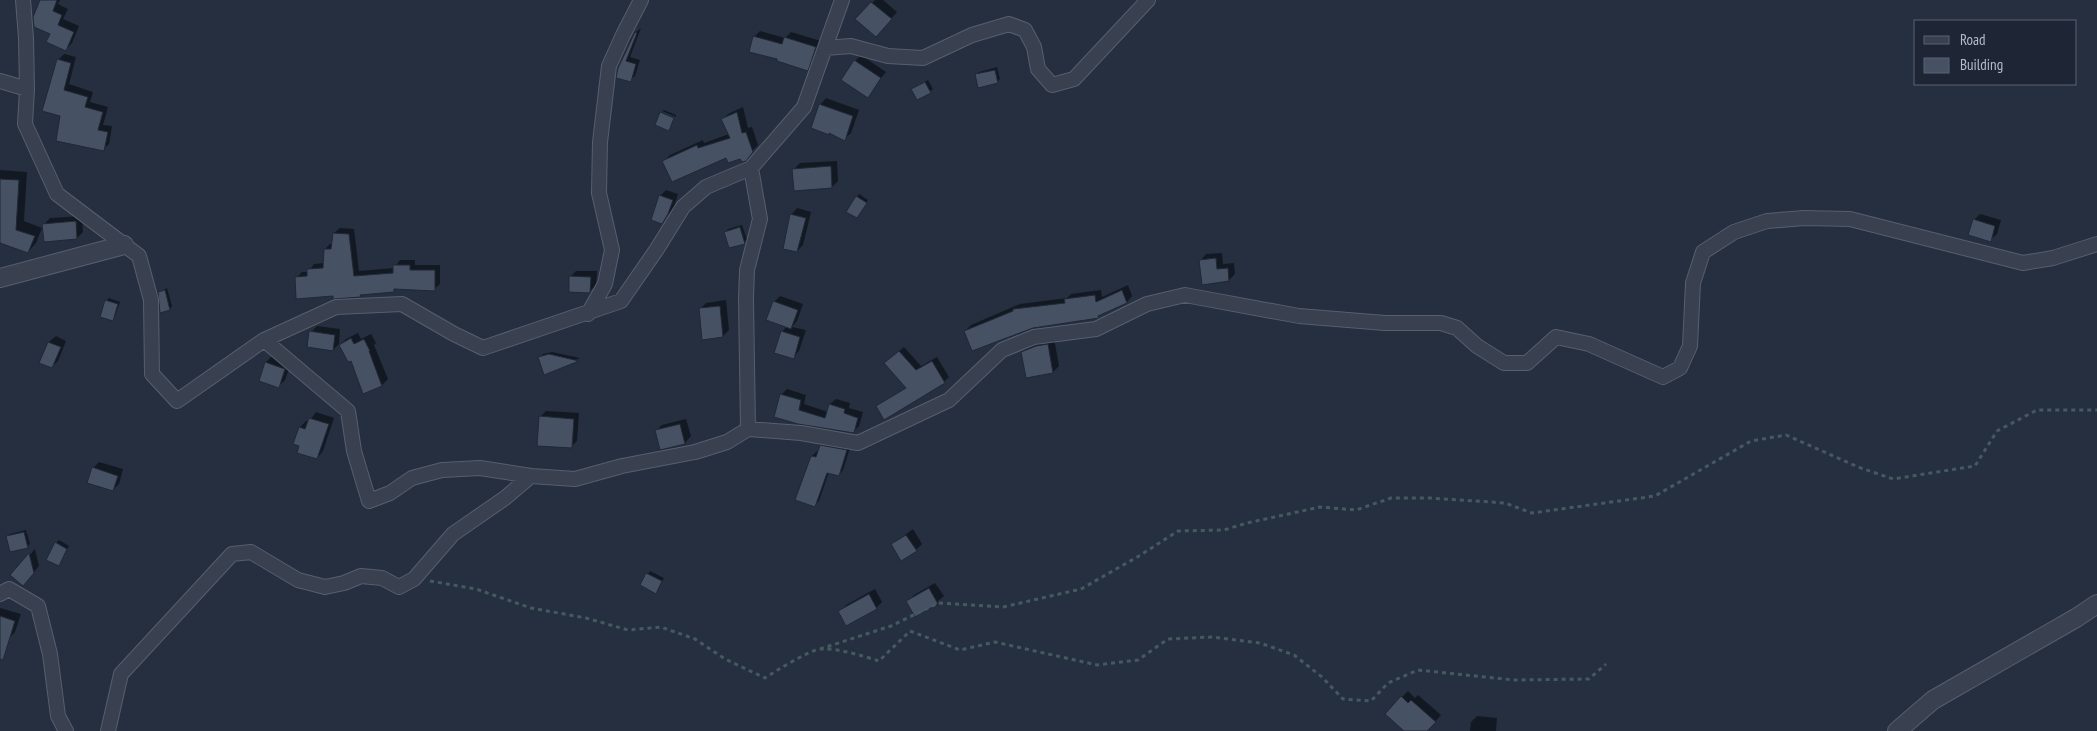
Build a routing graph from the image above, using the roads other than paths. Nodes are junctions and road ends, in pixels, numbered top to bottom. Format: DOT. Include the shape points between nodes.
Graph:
graph roads {
  1 [pos="23,0"];
  2 [pos="641,0"];
  3 [pos="842,0"];
  4 [pos="1148,0"];
  5 [pos="825,48"];
  6 [pos="0,81"];
  7 [pos="27,89"];
  8 [pos="751,168"];
  9 [pos="2097,244"];
  10 [pos="124,245"];
  11 [pos="0,278"];
  12 [pos="588,314"];
  13 [pos="264,340"];
  14 [pos="748,429"];
  15 [pos="531,476"];
  16 [pos="0,594"];
  17 [pos="2097,604"];
  18 [pos="66,731"];
  19 [pos="108,731"];
  20 [pos="1897,731"];
  1 -- 7 [label="street"];
  2 -- 12 [label="street" via="610,66 600,142 599,193 612,250 605,284"];
  3 -- 5 [label="street"];
  4 -- 5 [label="street" via="1074,79 1052,85 1038,70 1034,47 1025,30 1009,24 972,35 923,58 888,56 851,46"];
  5 -- 8 [label="street" via="804,107"];
  6 -- 7 [label="street"];
  7 -- 10 [label="street" via="25,124 57,194"];
  8 -- 12 [label="street" via="706,187 683,207 621,301"];
  8 -- 14 [label="street" via="760,220 747,270"];
  9 -- 14 [label="street" via="2053,258 2023,263 1850,218 1767,221 1734,232 1703,252 1694,283 1690,346 1680,368 1663,377 1589,344 1556,336 1527,363 1504,362 1477,346 1457,328 1441,323 1384,323 1299,316 1185,296 1147,304 1096,329 1034,337 1002,350 950,400 858,443 801,433"];
  10 -- 11 [label="street"];
  10 -- 13 [label="street" via="139,256 151,300 152,374 177,401"];
  12 -- 13 [label="street" via="482,348 402,304 336,307"];
  13 -- 15 [label="street" via="348,411 354,451 369,501 390,493 412,478 442,470 480,468"];
  14 -- 15 [label="street" via="727,442 695,452 575,478"];
  15 -- 19 [label="street" via="452,534 414,579 399,587 382,578 361,576 325,587 298,580 251,552 232,554 121,674"];
  16 -- 18 [label="street" via="9,589 38,606 50,654 58,716"];
  17 -- 20 [label="street" via="1933,700"];
}
